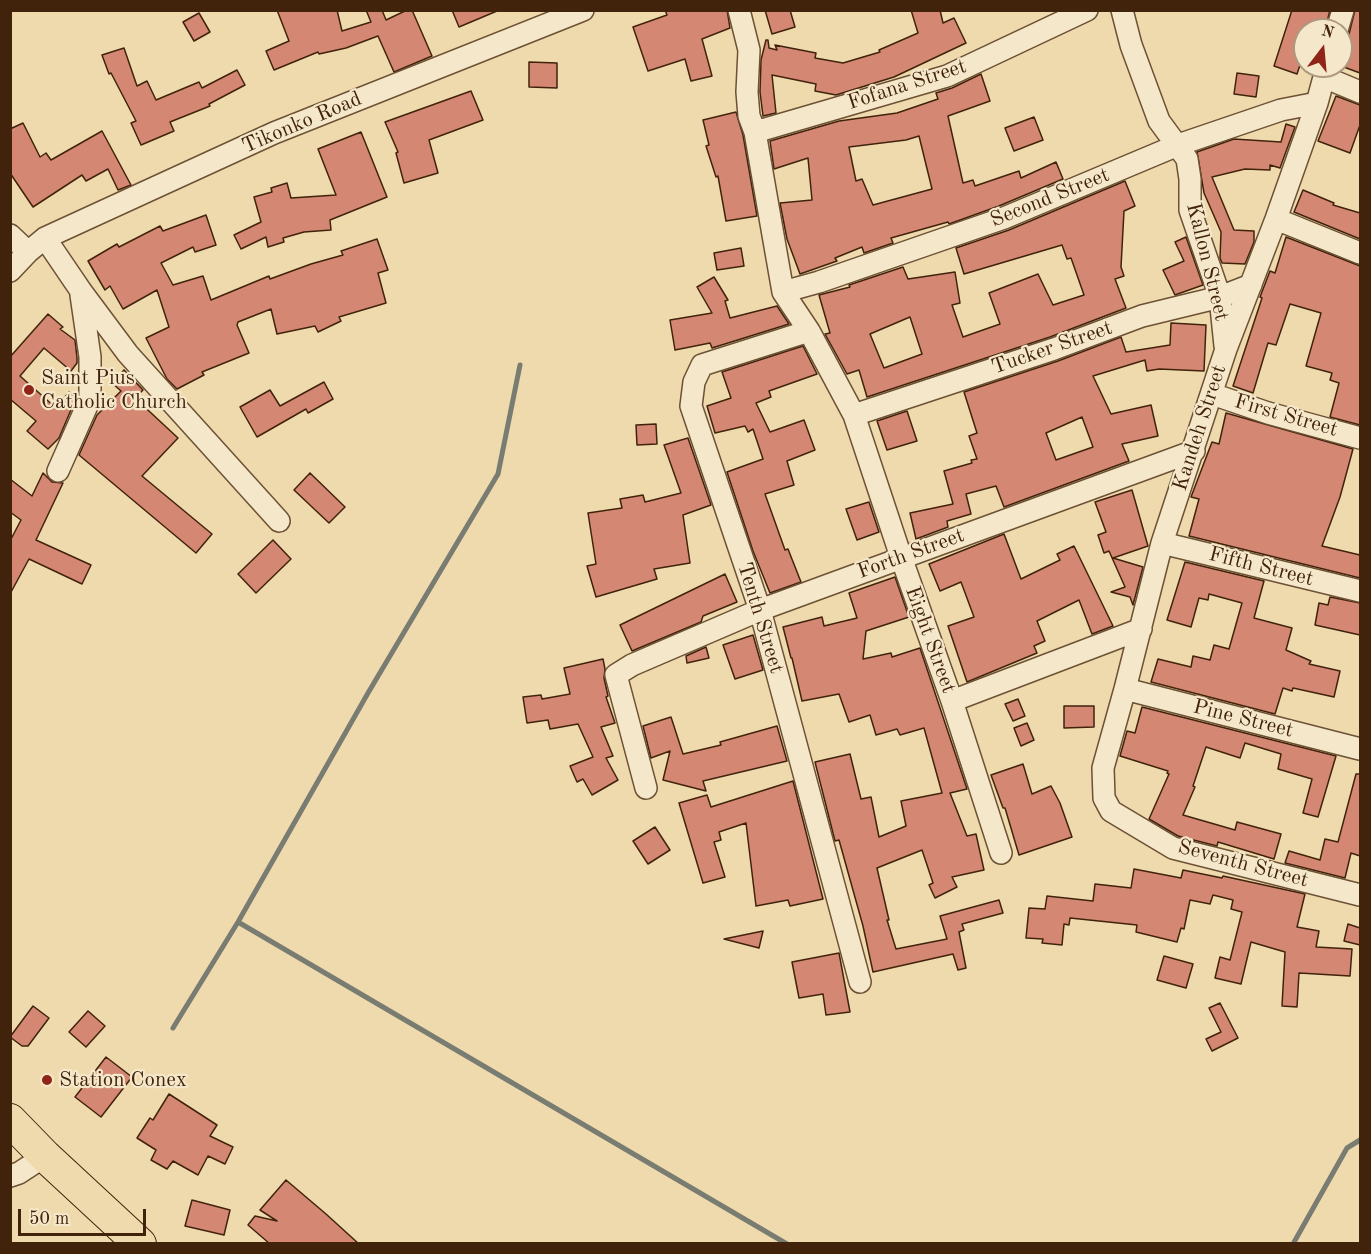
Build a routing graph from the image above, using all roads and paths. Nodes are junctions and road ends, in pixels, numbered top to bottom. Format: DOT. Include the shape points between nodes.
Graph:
graph roads {
  1 [pos="583,10"];
  2 [pos="739,10"];
  3 [pos="1087,10"];
  4 [pos="1122,10"];
  5 [pos="1324,78"];
  6 [pos="1336,78"];
  7 [pos="1360,92"];
  8 [pos="1317,103"];
  9 [pos="755,132"];
  10 [pos="1178,145"];
  11 [pos="1276,219"];
  12 [pos="10,235"];
  13 [pos="45,238"];
  14 [pos="28,252"];
  15 [pos="1360,252"];
  16 [pos="10,270"];
  17 [pos="1251,285"];
  18 [pos="81,291"];
  19 [pos="783,292"];
  20 [pos="1220,297"];
  21 [pos="809,331"];
  22 [pos="1226,349"];
  23 [pos="1212,394"];
  24 [pos="854,415"];
  25 [pos="1360,438"];
  26 [pos="1194,451"];
  27 [pos="58,471"];
  28 [pos="279,521"];
  29 [pos="1162,543"];
  30 [pos="901,557"];
  31 [pos="1360,591"];
  32 [pos="760,610"];
  33 [pos="1141,629"];
  34 [pos="1125,689"];
  35 [pos="952,701"];
  36 [pos="1360,749"];
  37 [pos="646,788"];
  38 [pos="1104,798"];
  39 [pos="1001,853"];
  40 [pos="1360,895"];
  41 [pos="860,982"];
  42 [pos="10,1120"];
  43 [pos="45,1156"];
  44 [pos="10,1176"];
  45 [pos="140,1244"];
  1 -- 13 [label="street, Tikonko Road" via="274,133"];
  2 -- 9 [label="street" via="749,50 747,92"];
  3 -- 9 [label="street, Fofana Street" via="947,76"];
  4 -- 10 [label="street, Kallon Street" via="1159,121"];
  5 -- 8 [label="street, Kandeh Street"];
  6 -- 7 [label="street"];
  8 -- 10 [label="street, Second Street" via="1281,110"];
  8 -- 11 [label="street, Kandeh Street"];
  9 -- 19 [label="street"];
  10 -- 19 [label="street, Second Street" via="1004,218"];
  10 -- 20 [label="street, Kallon Street" via="1187,159 1190,210"];
  11 -- 15 [label="street"];
  11 -- 17 [label="street, Kandeh Street"];
  12 -- 14 [label="street"];
  13 -- 14 [label="street, Tikonko Road"];
  13 -- 18 [label="street"];
  14 -- 16 [label="street, Tikonko Road"];
  17 -- 20 [label="street, Tucker Street"];
  17 -- 22 [label="street, Kandeh Street"];
  18 -- 27 [label="street" via="90,357 90,399"];
  18 -- 28 [label="street" via="128,354"];
  19 -- 21 [label="street, Eight Street"];
  20 -- 22 [label="street, Kallon Street"];
  20 -- 24 [label="street, Tucker Street" via="1142,316"];
  21 -- 24 [label="street, Eight Street"];
  21 -- 32 [label="street, Tenth Street" via="702,365 694,382 691,406"];
  22 -- 23 [label="street, Kandeh Street"];
  23 -- 25 [label="street, First Street"];
  23 -- 26 [label="street, Kandeh Street"];
  24 -- 30 [label="street, Eight Street"];
  26 -- 29 [label="street, Kandeh Street"];
  26 -- 30 [label="street, Forth Street"];
  29 -- 31 [label="street, Fifth Street"];
  29 -- 33 [label="street, Kandeh Street"];
  30 -- 32 [label="street, Forth Street"];
  30 -- 35 [label="street, Eight Street"];
  32 -- 37 [label="street, Forth Street" via="616,675"];
  32 -- 41 [label="street, Tenth Street"];
  33 -- 34 [label="street, Kandeh Street"];
  33 -- 35 [label="street"];
  34 -- 36 [label="street, Pine Street"];
  34 -- 38 [label="street, Kandeh Street" via="1103,768"];
  35 -- 39 [label="street, Eight Street"];
  38 -- 40 [label="street, Seventh Street" via="1111,811 1173,848"];
  42 -- 43 [label="highway"];
  43 -- 44 [label="street"];
  43 -- 45 [label="highway"];
}
